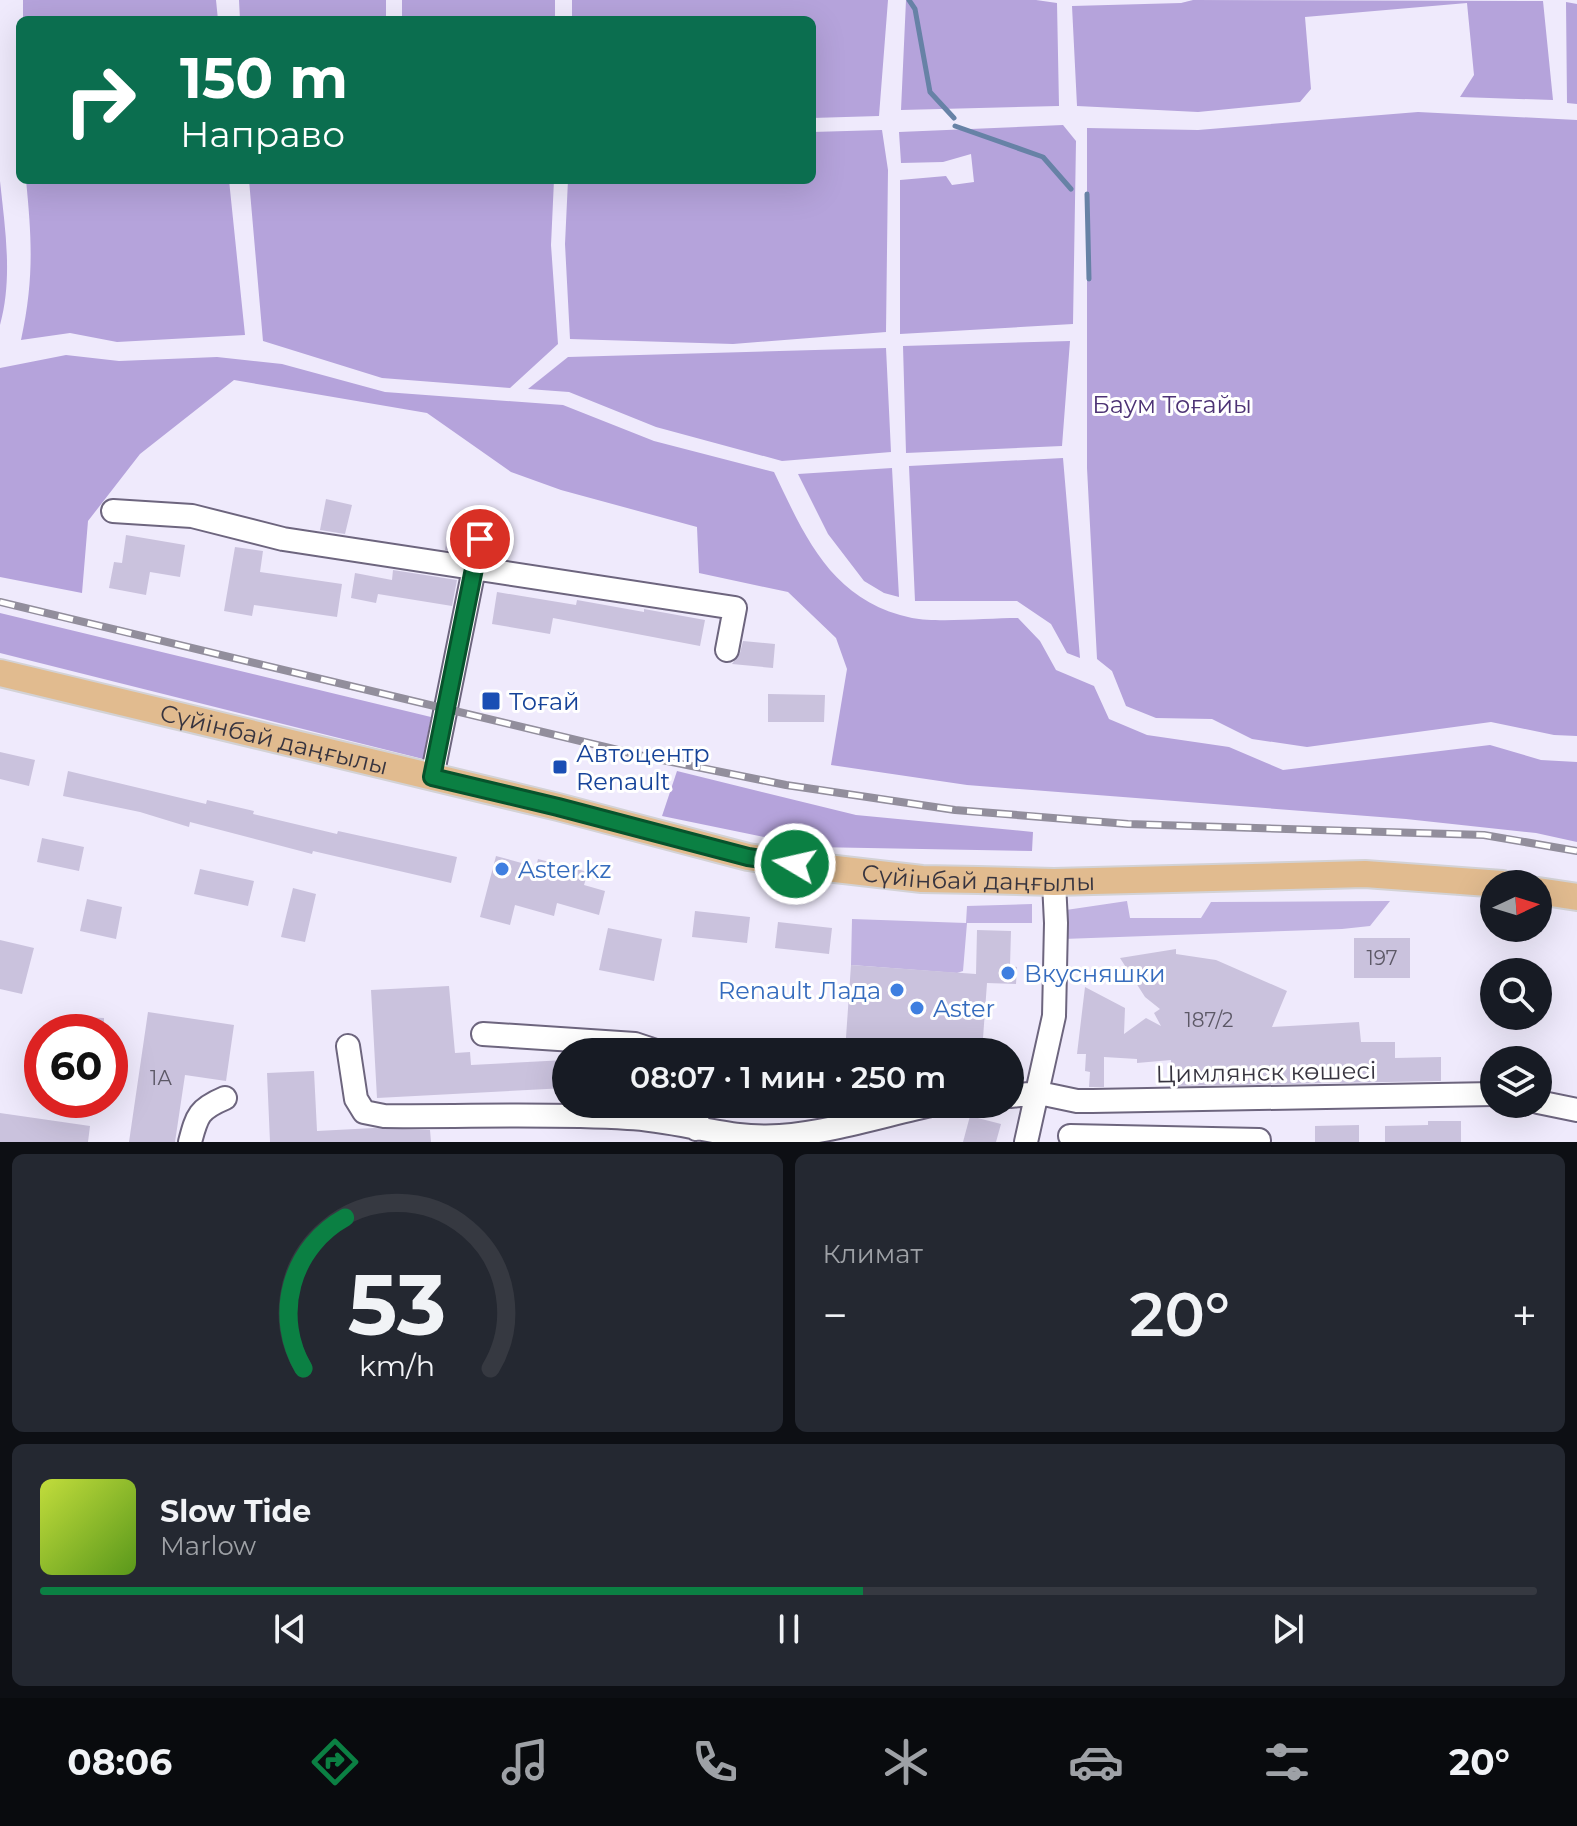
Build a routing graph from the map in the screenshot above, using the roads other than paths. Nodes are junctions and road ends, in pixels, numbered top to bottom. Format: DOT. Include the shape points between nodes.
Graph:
graph roads {
  1 [pos="113,511"];
  2 [pos="480,539"];
  3 [pos="474,568"];
  4 [pos="727,650"];
  5 [pos="0,673"];
  6 [pos="432,777"];
  7 [pos="1054,882"];
  8 [pos="1480,882"];
  9 [pos="1552,893"];
  10 [pos="1577,897"];
  11 [pos="483,1034"];
  12 [pos="552,1039"];
  13 [pos="348,1046"];
  14 [pos="1039,1093"];
  15 [pos="1480,1094"];
  16 [pos="1024,1095"];
  17 [pos="225,1098"];
  18 [pos="1077,1101"];
  19 [pos="1552,1105"];
  20 [pos="1577,1110"];
  21 [pos="697,1118"];
  22 [pos="876,1118"];
  23 [pos="696,1129"];
  24 [pos="1069,1139"];
  25 [pos="1259,1140"];
  26 [pos="190,1142"];
  27 [pos="1026,1142"];
  1 -- 3 [label="street" via="192,516 283,539"];
  2 -- 3 [label="street"];
  3 -- 4 [label="street" via="735,608"];
  3 -- 6 [label="street"];
  5 -- 6 [label="main road, Сүйінбай даңғылы"];
  6 -- 7 [label="main road, Сүйінбай даңғылы" via="748,857 922,879"];
  7 -- 8 [label="main road, Сүйінбай даңғылы" via="1365,874"];
  7 -- 14 [label="street" via="1054,1016"];
  9 -- 10 [label="main road"];
  11 -- 12 [label="street"];
  13 -- 23 [label="street" via="356,1099 364,1112 628,1118"];
  14 -- 16 [label="street, Цимлянск көшесі"];
  14 -- 18 [label="street, Цимлянск көшесі"];
  14 -- 27 [label="street"];
  15 -- 18 [label="street, Цимлянск көшесі"];
  17 -- 26 [label="street" via="199,1113"];
  18 -- 24 [label="street"];
  19 -- 20 [label="street"];
  21 -- 23 [label="street"];
  22 -- 23 [label="street" via="778,1136"];
  24 -- 25 [label="street"];
}
